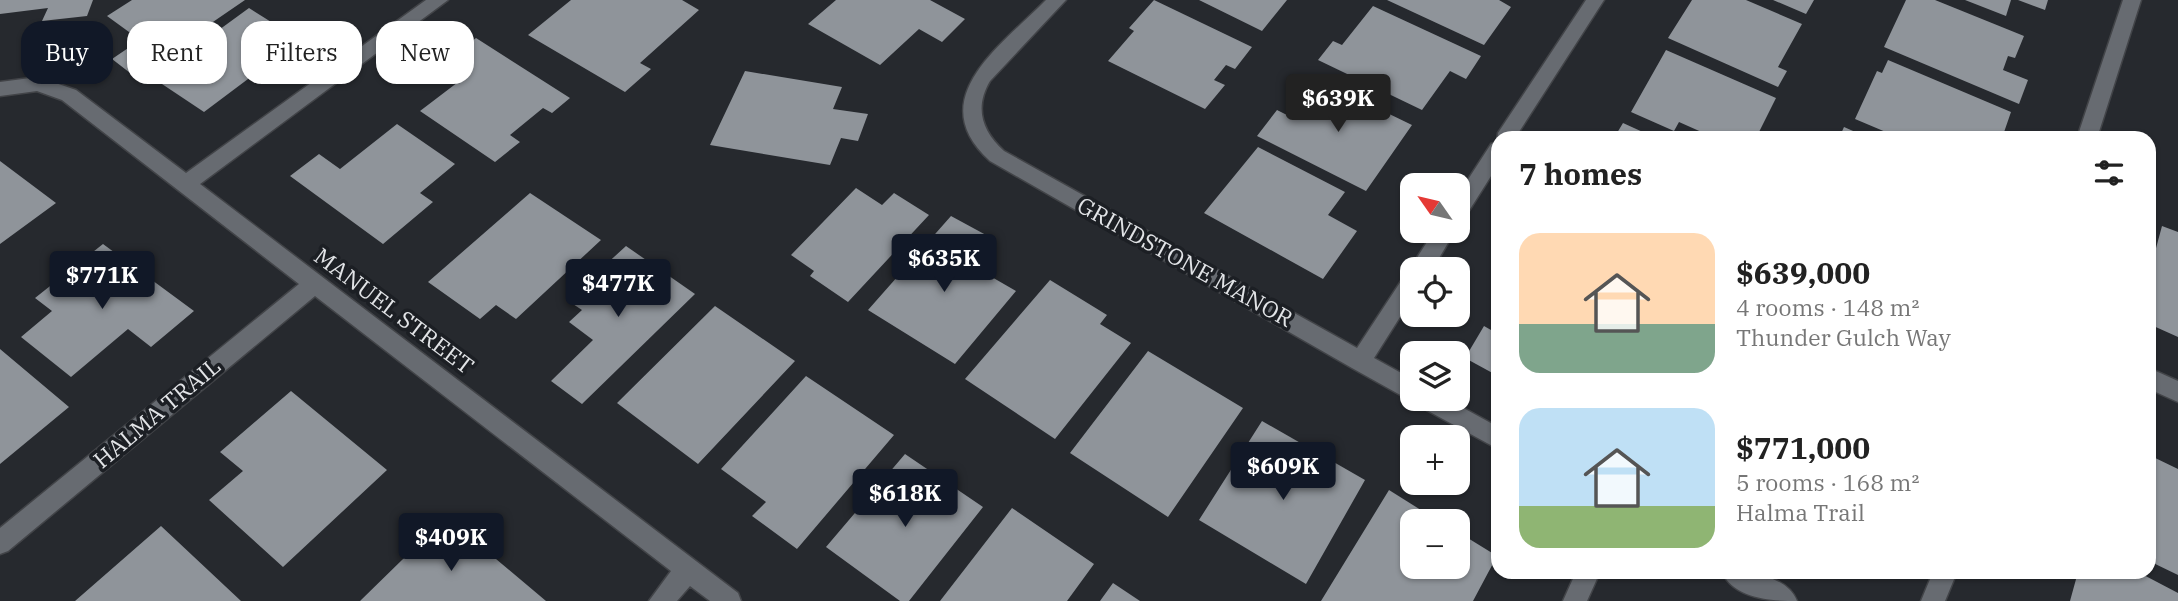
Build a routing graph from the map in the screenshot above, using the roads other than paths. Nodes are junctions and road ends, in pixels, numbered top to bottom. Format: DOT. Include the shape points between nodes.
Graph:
graph roads {
  1 [pos="439,0"];
  2 [pos="1057,0"];
  3 [pos="1595,0"];
  4 [pos="2132,0"];
  5 [pos="9,87"];
  6 [pos="1510,131"];
  7 [pos="2089,131"];
  8 [pos="1491,160"];
  9 [pos="186,184"];
  10 [pos="1470,192"];
  11 [pos="315,283"];
  12 [pos="1400,299"];
  13 [pos="1360,361"];
  14 [pos="2156,381"];
  15 [pos="1400,383"];
  16 [pos="2178,392"];
  17 [pos="1448,411"];
  18 [pos="1491,435"];
  19 [pos="0,543"];
  20 [pos="688,570"];
  21 [pos="1585,579"];
  22 [pos="1746,579"];
  23 [pos="1942,579"];
  24 [pos="661,601"];
  25 [pos="729,601"];
  26 [pos="1575,601"];
  27 [pos="1785,601"];
  28 [pos="1933,601"];
  1 -- 9 [label="street"];
  2 -- 13 [label="street, GRINDSTONE MANOR" via="978,83 970,104 971,120 981,141 997,156"];
  3 -- 6 [label="street"];
  4 -- 7 [label="street"];
  5 -- 9 [label="street, MANUEL STREET" via="47,86 63,91"];
  8 -- 10 [label="street"];
  9 -- 11 [label="street, MANUEL STREET"];
  11 -- 19 [label="street, HALMA TRAIL"];
  11 -- 20 [label="street, MANUEL STREET"];
  12 -- 13 [label="street"];
  13 -- 15 [label="street, GRINDSTONE MANOR"];
  14 -- 16 [label="street"];
  17 -- 18 [label="street"];
  20 -- 24 [label="street"];
  20 -- 25 [label="street, MANUEL STREET"];
  21 -- 26 [label="street"];
  22 -- 27 [label="street"];
  23 -- 28 [label="street"];
}
